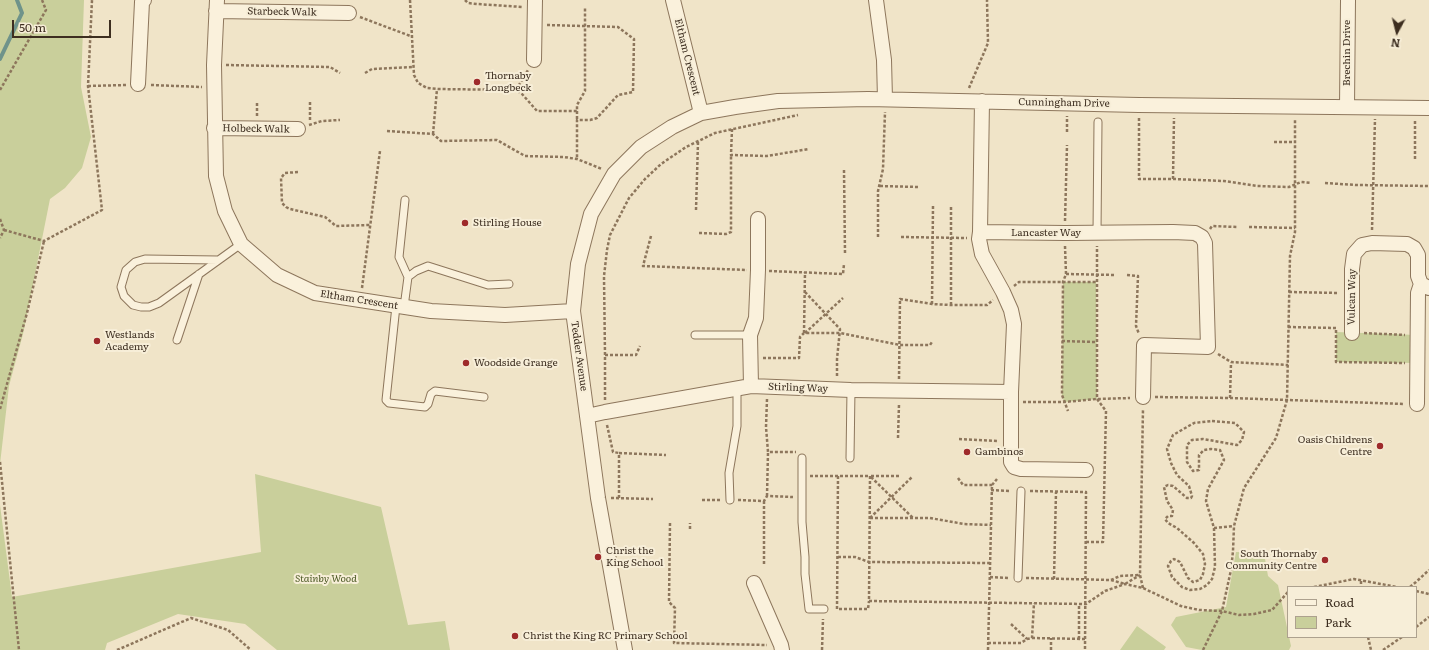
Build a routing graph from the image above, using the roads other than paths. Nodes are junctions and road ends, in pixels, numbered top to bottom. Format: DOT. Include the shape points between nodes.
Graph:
graph roads {
  1 [pos="144,0"];
  2 [pos="673,0"];
  3 [pos="876,0"];
  4 [pos="1348,0"];
  5 [pos="535,4"];
  6 [pos="217,6"];
  7 [pos="348,12"];
  8 [pos="534,60"];
  9 [pos="138,84"];
  10 [pos="885,99"];
  11 [pos="982,101"];
  12 [pos="1347,107"];
  13 [pos="1429,108"];
  14 [pos="701,113"];
  15 [pos="1098,122"];
  16 [pos="304,127"];
  17 [pos="214,128"];
  18 [pos="405,200"];
  19 [pos="758,219"];
  20 [pos="1097,233"];
  21 [pos="979,235"];
  22 [pos="241,244"];
  23 [pos="218,260"];
  24 [pos="199,274"];
  25 [pos="408,277"];
  26 [pos="509,284"];
  27 [pos="1425,286"];
  28 [pos="400,306"];
  29 [pos="573,311"];
  30 [pos="1352,332"];
  31 [pos="695,335"];
  32 [pos="750,335"];
  33 [pos="178,340"];
  34 [pos="751,386"];
  35 [pos="736,389"];
  36 [pos="844,390"];
  37 [pos="484,397"];
  38 [pos="1011,397"];
  39 [pos="1143,397"];
  40 [pos="1417,404"];
  41 [pos="587,416"];
  42 [pos="802,458"];
  43 [pos="850,458"];
  44 [pos="1086,470"];
  45 [pos="1021,491"];
  46 [pos="730,500"];
  47 [pos="1018,578"];
  48 [pos="754,583"];
  49 [pos="824,609"];
  50 [pos="782,647"];
  51 [pos="625,650"];
  1 -- 9 [label="street"];
  2 -- 14 [label="street, Eltham Crescent"];
  3 -- 10 [label="street" via="884,60"];
  4 -- 12 [label="street, Brechin Drive"];
  5 -- 8 [label="street"];
  6 -- 7 [label="street, Starbeck Walk"];
  6 -- 17 [label="street, Eltham Crescent"];
  10 -- 11 [label="street, Cunningham Drive"];
  10 -- 14 [label="street, Cunningham Drive" via="778,101"];
  11 -- 12 [label="street, Cunningham Drive"];
  11 -- 21 [label="street"];
  12 -- 13 [label="street, Cunningham Drive"];
  14 -- 29 [label="street, Tedder Avenue" via="672,127 641,147 614,174 591,214 578,264"];
  15 -- 20 [label="lane"];
  16 -- 17 [label="street, Holbeck Walk"];
  17 -- 22 [label="street, Eltham Crescent" via="216,176 225,211"];
  18 -- 25 [label="lane" via="399,257"];
  19 -- 32 [label="street" via="756,318"];
  20 -- 21 [label="street, Lancaster Way"];
  20 -- 39 [label="street, Lancaster Way" via="1195,233 1202,237 1205,243 1208,347 1144,345"];
  21 -- 38 [label="street" via="982,254 1003,292 1014,324"];
  22 -- 23 [label="lane"];
  22 -- 28 [label="street, Eltham Crescent" via="277,275 315,293"];
  23 -- 24 [label="lane"];
  23 -- 24 [label="lane" via="145,259 135,262 126,270 121,287 124,296 132,305 149,307 159,303"];
  24 -- 33 [label="lane"];
  25 -- 26 [label="lane" via="428,266 488,285"];
  25 -- 28 [label="lane"];
  27 -- 30 [label="street, Vulcan Way" via="1418,276 1418,255 1414,248 1407,244 1362,245 1354,254 1352,269"];
  27 -- 40 [label="street" via="1418,293"];
  28 -- 29 [label="street, Eltham Crescent" via="431,311 505,315"];
  28 -- 37 [label="lane" via="386,400 389,403 425,406 434,391"];
  29 -- 41 [label="street, Tedder Avenue"];
  31 -- 32 [label="lane"];
  32 -- 34 [label="street"];
  34 -- 35 [label="street, Stirling Way"];
  34 -- 36 [label="street, Stirling Way"];
  35 -- 41 [label="street, Stirling Way"];
  35 -- 46 [label="lane" via="737,426 729,472"];
  36 -- 38 [label="street, Stirling Way" via="899,390"];
  36 -- 43 [label="lane"];
  38 -- 44 [label="street" via="1010,441 1011,462 1014,467"];
  41 -- 51 [label="street, Tedder Avenue" via="598,498"];
  42 -- 49 [label="lane" via="802,522 810,609"];
  45 -- 47 [label="lane"];
  48 -- 50 [label="street"];
}
